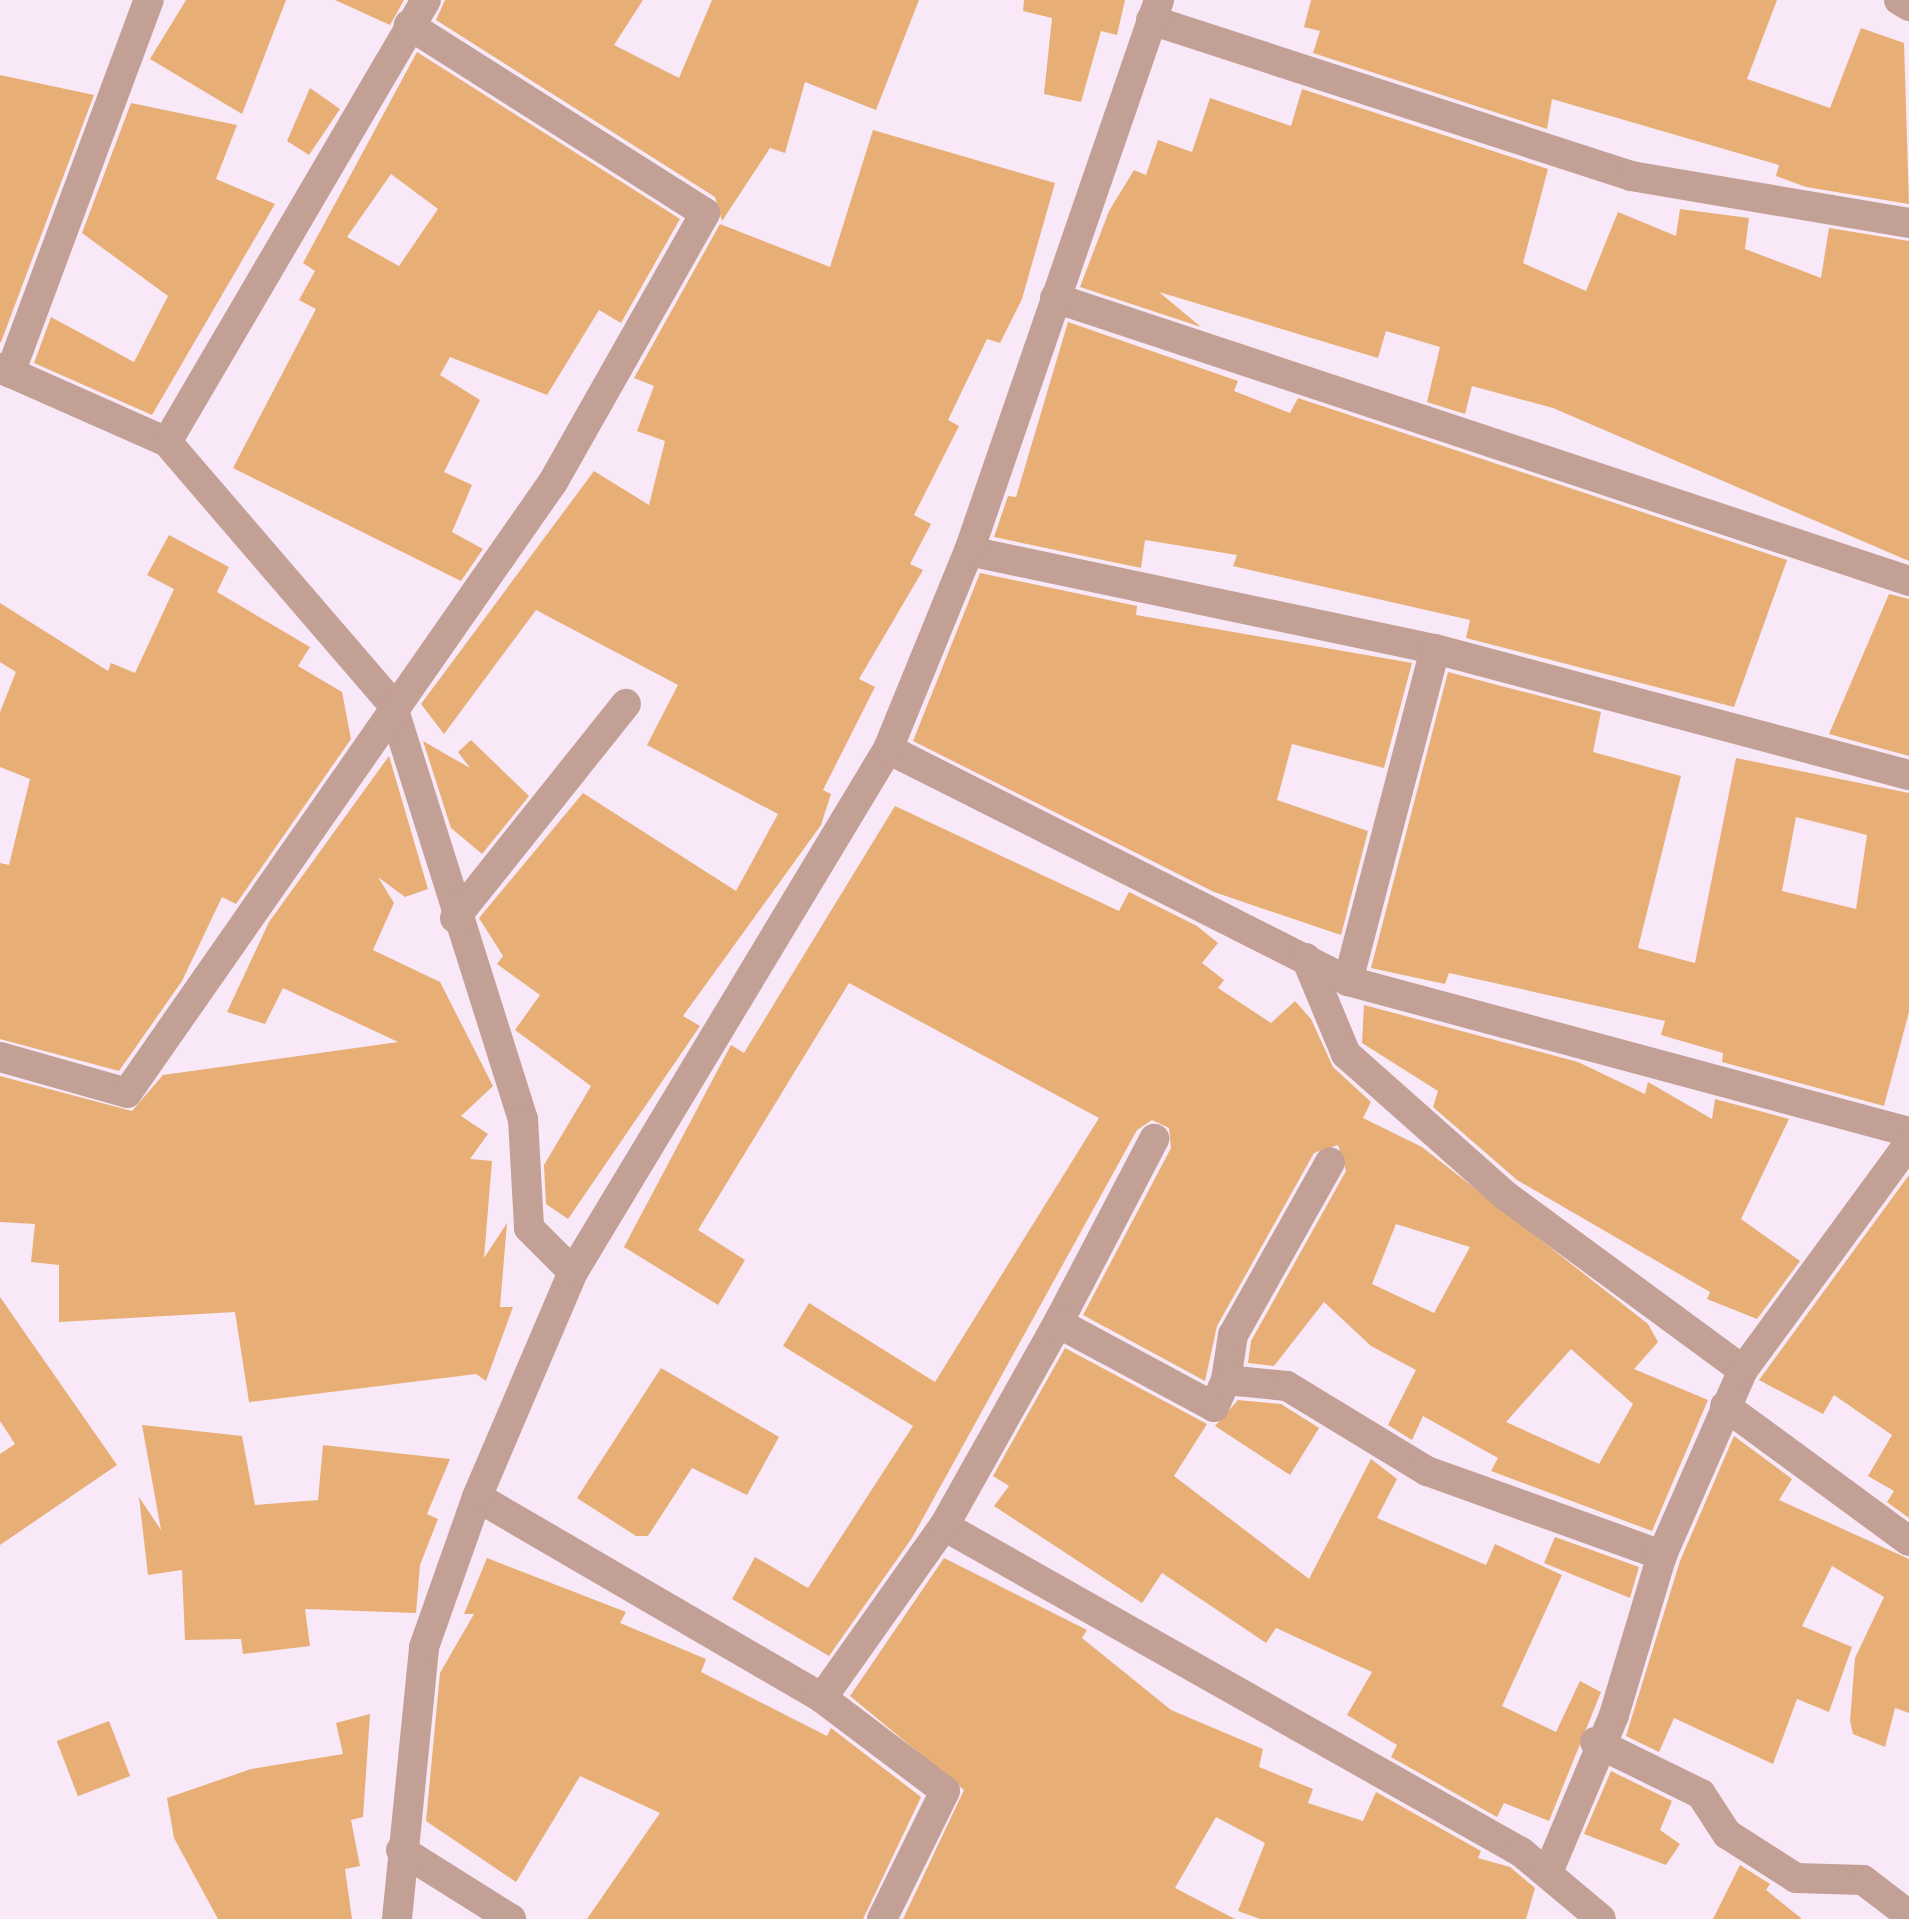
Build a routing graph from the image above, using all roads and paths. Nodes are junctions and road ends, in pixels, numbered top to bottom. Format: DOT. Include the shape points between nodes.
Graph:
graph roads {
  1 [pos="149,0"];
  2 [pos="1900,0"];
  3 [pos="1909,6"];
  4 [pos="1155,10"];
  5 [pos="417,12"];
  6 [pos="1909,224"];
  7 [pos="1055,298"];
  8 [pos="5,371"];
  9 [pos="167,442"];
  10 [pos="969,551"];
  11 [pos="1909,580"];
  12 [pos="1435,649"];
  13 [pos="392,704"];
  14 [pos="626,704"];
  15 [pos="888,750"];
  16 [pos="1909,775"];
  17 [pos="455,918"];
  18 [pos="1306,958"];
  19 [pos="1348,981"];
  20 [pos="0,1057"];
  21 [pos="1909,1132"];
  22 [pos="1154,1139"];
  23 [pos="1909,1143"];
  24 [pos="1330,1162"];
  25 [pos="573,1272"];
  26 [pos="1058,1323"];
  27 [pos="1743,1370"];
  28 [pos="1226,1380"];
  29 [pos="1726,1406"];
  30 [pos="477,1496"];
  31 [pos="944,1526"];
  32 [pos="1909,1541"];
  33 [pos="1662,1555"];
  34 [pos="822,1698"];
  35 [pos="1595,1742"];
  36 [pos="401,1850"];
  37 [pos="1549,1870"];
  38 [pos="1909,1915"];
  39 [pos="397,1919"];
  40 [pos="511,1919"];
  41 [pos="882,1919"];
  42 [pos="1601,1919"];
  1 -- 8 [label="street"];
  2 -- 3 [label="street"];
  4 -- 6 [label="street" via="1631,176"];
  4 -- 7 [label="street"];
  5 -- 9 [label="street"];
  5 -- 13 [label="street" via="705,213 552,482"];
  7 -- 10 [label="street"];
  7 -- 11 [label="street"];
  8 -- 9 [label="street"];
  9 -- 13 [label="street"];
  10 -- 12 [label="street"];
  10 -- 15 [label="street"];
  12 -- 16 [label="street"];
  12 -- 19 [label="street"];
  13 -- 17 [label="street"];
  13 -- 20 [label="street" via="127,1093"];
  14 -- 17 [label="street"];
  15 -- 18 [label="street"];
  15 -- 25 [label="street"];
  17 -- 25 [label="street" via="523,1119 529,1228"];
  18 -- 19 [label="street"];
  18 -- 27 [label="street" via="1346,1054 1506,1196"];
  19 -- 21 [label="street"];
  22 -- 26 [label="street"];
  23 -- 27 [label="street"];
  24 -- 28 [label="street" via="1233,1335"];
  25 -- 30 [label="street"];
  26 -- 28 [label="street" via="1214,1407"];
  26 -- 31 [label="street"];
  27 -- 29 [label="street"];
  28 -- 33 [label="street" via="1287,1386 1427,1471"];
  29 -- 32 [label="street"];
  29 -- 33 [label="street"];
  30 -- 34 [label="street"];
  30 -- 36 [label="street" via="424,1648"];
  31 -- 34 [label="street"];
  31 -- 37 [label="street"];
  33 -- 35 [label="street" via="1614,1715"];
  34 -- 41 [label="street" via="946,1791"];
  35 -- 37 [label="street"];
  35 -- 38 [label="street" via="1702,1794 1727,1834 1796,1878 1863,1880"];
  36 -- 39 [label="street"];
  36 -- 40 [label="street"];
  37 -- 42 [label="street"];
}
